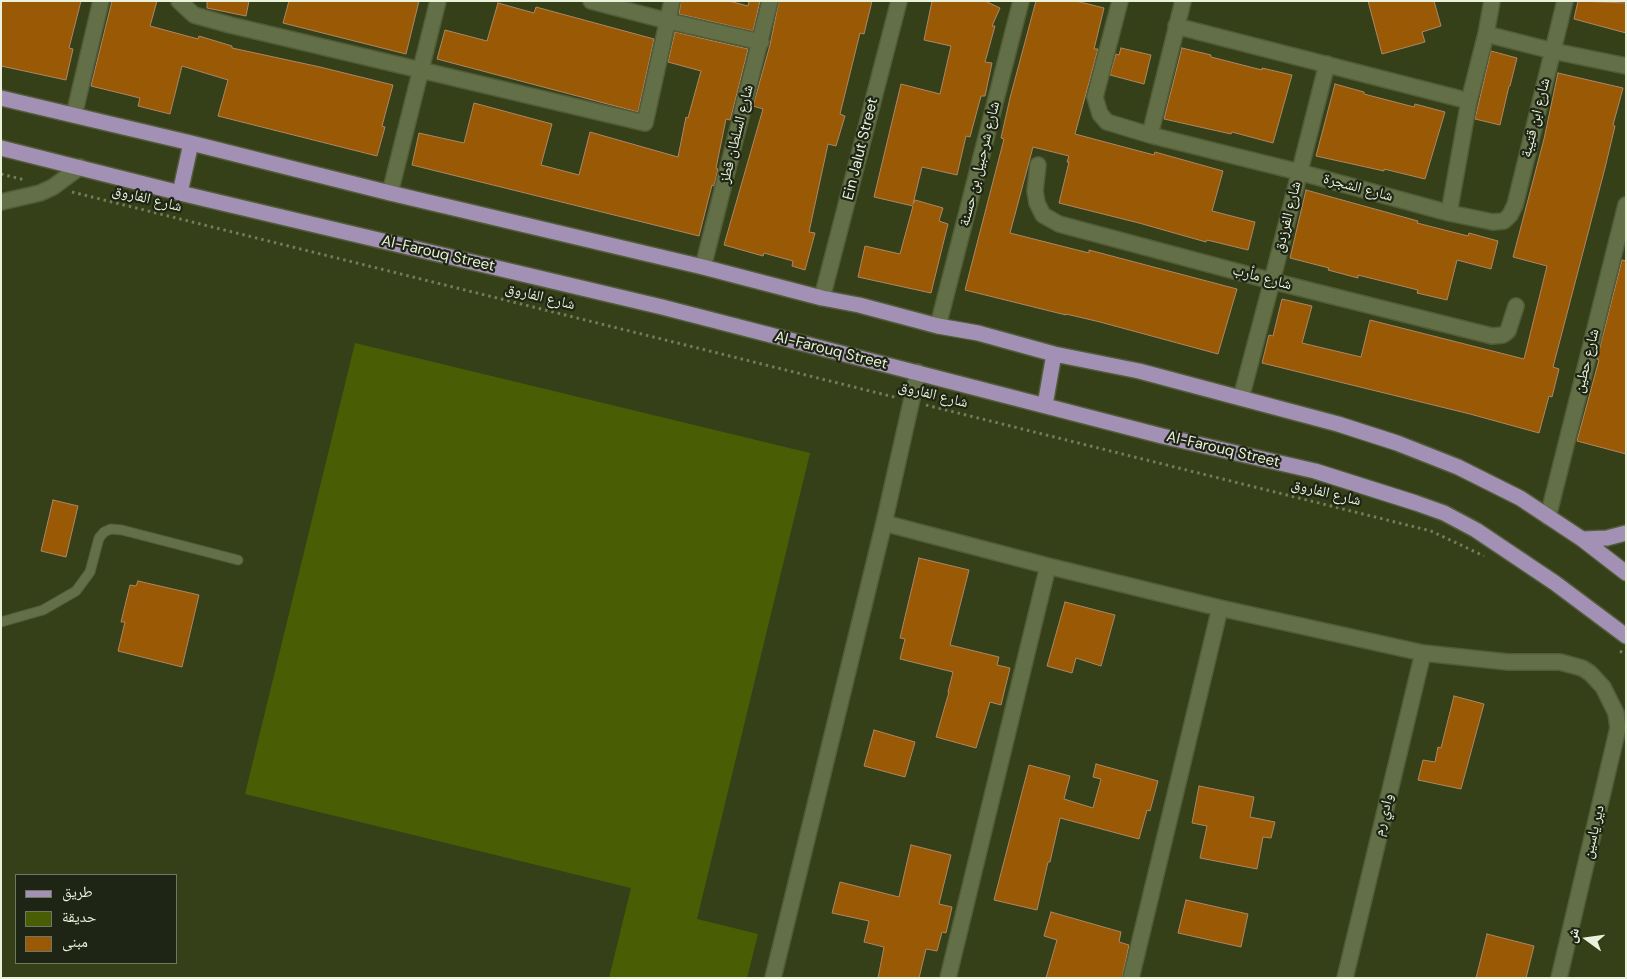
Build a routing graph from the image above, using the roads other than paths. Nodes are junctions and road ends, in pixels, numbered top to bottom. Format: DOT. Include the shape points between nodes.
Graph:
graph roads {
  1 [pos="101,1"];
  2 [pos="179,1"];
  3 [pos="438,1"];
  4 [pos="672,1"];
  5 [pos="770,1"];
  6 [pos="899,1"];
  7 [pos="1021,1"];
  8 [pos="1120,1"];
  9 [pos="1183,1"];
  10 [pos="1492,1"];
  11 [pos="1565,1"];
  12 [pos="594,2"];
  13 [pos="668,21"];
  14 [pos="1176,26"];
  15 [pos="1486,34"];
  16 [pos="761,42"];
  17 [pos="1553,51"];
  18 [pos="1327,64"];
  19 [pos="1626,66"];
  20 [pos="420,70"];
  21 [pos="1,98"];
  22 [pos="1469,101"];
  23 [pos="74,115"];
  24 [pos="1150,135"];
  25 [pos="191,142"];
  26 [pos="1,148"];
  27 [pos="1038,165"];
  28 [pos="80,167"];
  29 [pos="1300,172"];
  30 [pos="180,193"];
  31 [pos="390,193"];
  32 [pos="1,202"];
  33 [pos="1626,205"];
  34 [pos="1449,212"];
  35 [pos="1493,222"];
  36 [pos="703,267"];
  37 [pos="1272,281"];
  38 [pos="822,298"];
  39 [pos="1516,306"];
  40 [pos="938,326"];
  41 [pos="1054,354"];
  42 [pos="918,372"];
  43 [pos="1240,398"];
  44 [pos="1045,406"];
  45 [pos="1548,517"];
  46 [pos="884,522"];
  47 [pos="1626,533"];
  48 [pos="1582,539"];
  49 [pos="238,560"];
  50 [pos="1048,566"];
  51 [pos="1626,574"];
  52 [pos="1220,608"];
  53 [pos="1,622"];
  54 [pos="1609,624"];
  55 [pos="1626,626"];
  56 [pos="1622,643"];
  57 [pos="1423,653"];
  58 [pos="773,978"];
  59 [pos="948,978"];
  60 [pos="1131,978"];
  61 [pos="1345,978"];
  62 [pos="1559,978"];
  1 -- 23 [label="street"];
  2 -- 20 [label="street" via="194,15"];
  3 -- 20 [label="street"];
  4 -- 13 [label="street"];
  5 -- 16 [label="street, شارع السلطان قطز"];
  6 -- 38 [label="street, Ein Jalut Street"];
  7 -- 40 [label="street, شارع شرحبيل بن حسنة"];
  8 -- 24 [label="street, شارع الشجرة" via="1095,97 1100,114 1108,122"];
  9 -- 14 [label="street"];
  10 -- 15 [label="street"];
  11 -- 17 [label="street, شارع ابن قتيبة"];
  12 -- 13 [label="street"];
  13 -- 16 [label="street"];
  13 -- 20 [label="street" via="645,123"];
  14 -- 18 [label="street"];
  14 -- 24 [label="street"];
  15 -- 17 [label="street"];
  15 -- 22 [label="street"];
  16 -- 36 [label="street, شارع السلطان قطز"];
  17 -- 19 [label="street"];
  17 -- 35 [label="street, شارع ابن قتيبة" via="1515,205 1504,221"];
  18 -- 22 [label="street"];
  18 -- 29 [label="street, شارع الفرزدق"];
  20 -- 31 [label="street"];
  21 -- 23 [label="main road"];
  22 -- 34 [label="street"];
  23 -- 25 [label="main road"];
  24 -- 29 [label="street, شارع الشجرة"];
  25 -- 30 [label="main road"];
  25 -- 31 [label="main road"];
  26 -- 28 [label="main road, Al-Farouq Street"];
  27 -- 37 [label="street, شارع مأرب" via="1037,202 1043,215 1059,224"];
  28 -- 30 [label="main road, Al-Farouq Street"];
  28 -- 32 [label="street" via="40,193"];
  29 -- 34 [label="street, شارع الشجرة"];
  29 -- 37 [label="street, شارع الفرزدق"];
  30 -- 42 [label="main road, Al-Farouq Street"];
  31 -- 36 [label="main road"];
  33 -- 45 [label="street, شارع حطين"];
  34 -- 35 [label="street, شارع الشجرة"];
  36 -- 38 [label="main road"];
  37 -- 39 [label="street, شارع مأرب" via="1492,336 1508,331"];
  37 -- 43 [label="street, شارع الفرزدق"];
  38 -- 40 [label="main road"];
  40 -- 41 [label="main road" via="978,333"];
  41 -- 43 [label="main road" via="1139,371"];
  41 -- 44 [label="main road"];
  42 -- 44 [label="main road, Al-Farouq Street"];
  42 -- 46 [label="street"];
  43 -- 45 [label="main road" via="1397,443 1458,467 1520,498"];
  44 -- 54 [label="main road, Al-Farouq Street" via="1315,472 1444,513 1476,530 1555,583"];
  45 -- 48 [label="main road"];
  46 -- 50 [label="street"];
  46 -- 58 [label="street"];
  47 -- 48 [label="main road"];
  48 -- 51 [label="main road"];
  49 -- 53 [label="lane" via="111,529 99,538 90,572 76,591 43,610"];
  50 -- 52 [label="street"];
  50 -- 59 [label="street"];
  52 -- 57 [label="street"];
  52 -- 60 [label="street"];
  54 -- 55 [label="main road"];
  54 -- 56 [label="main road, Al-Farouq Street"];
  57 -- 61 [label="street, وادي رم"];
  57 -- 62 [label="street, دير ياسين" via="1508,662 1560,662 1582,668 1603,687 1616,713 1618,728"];
}
